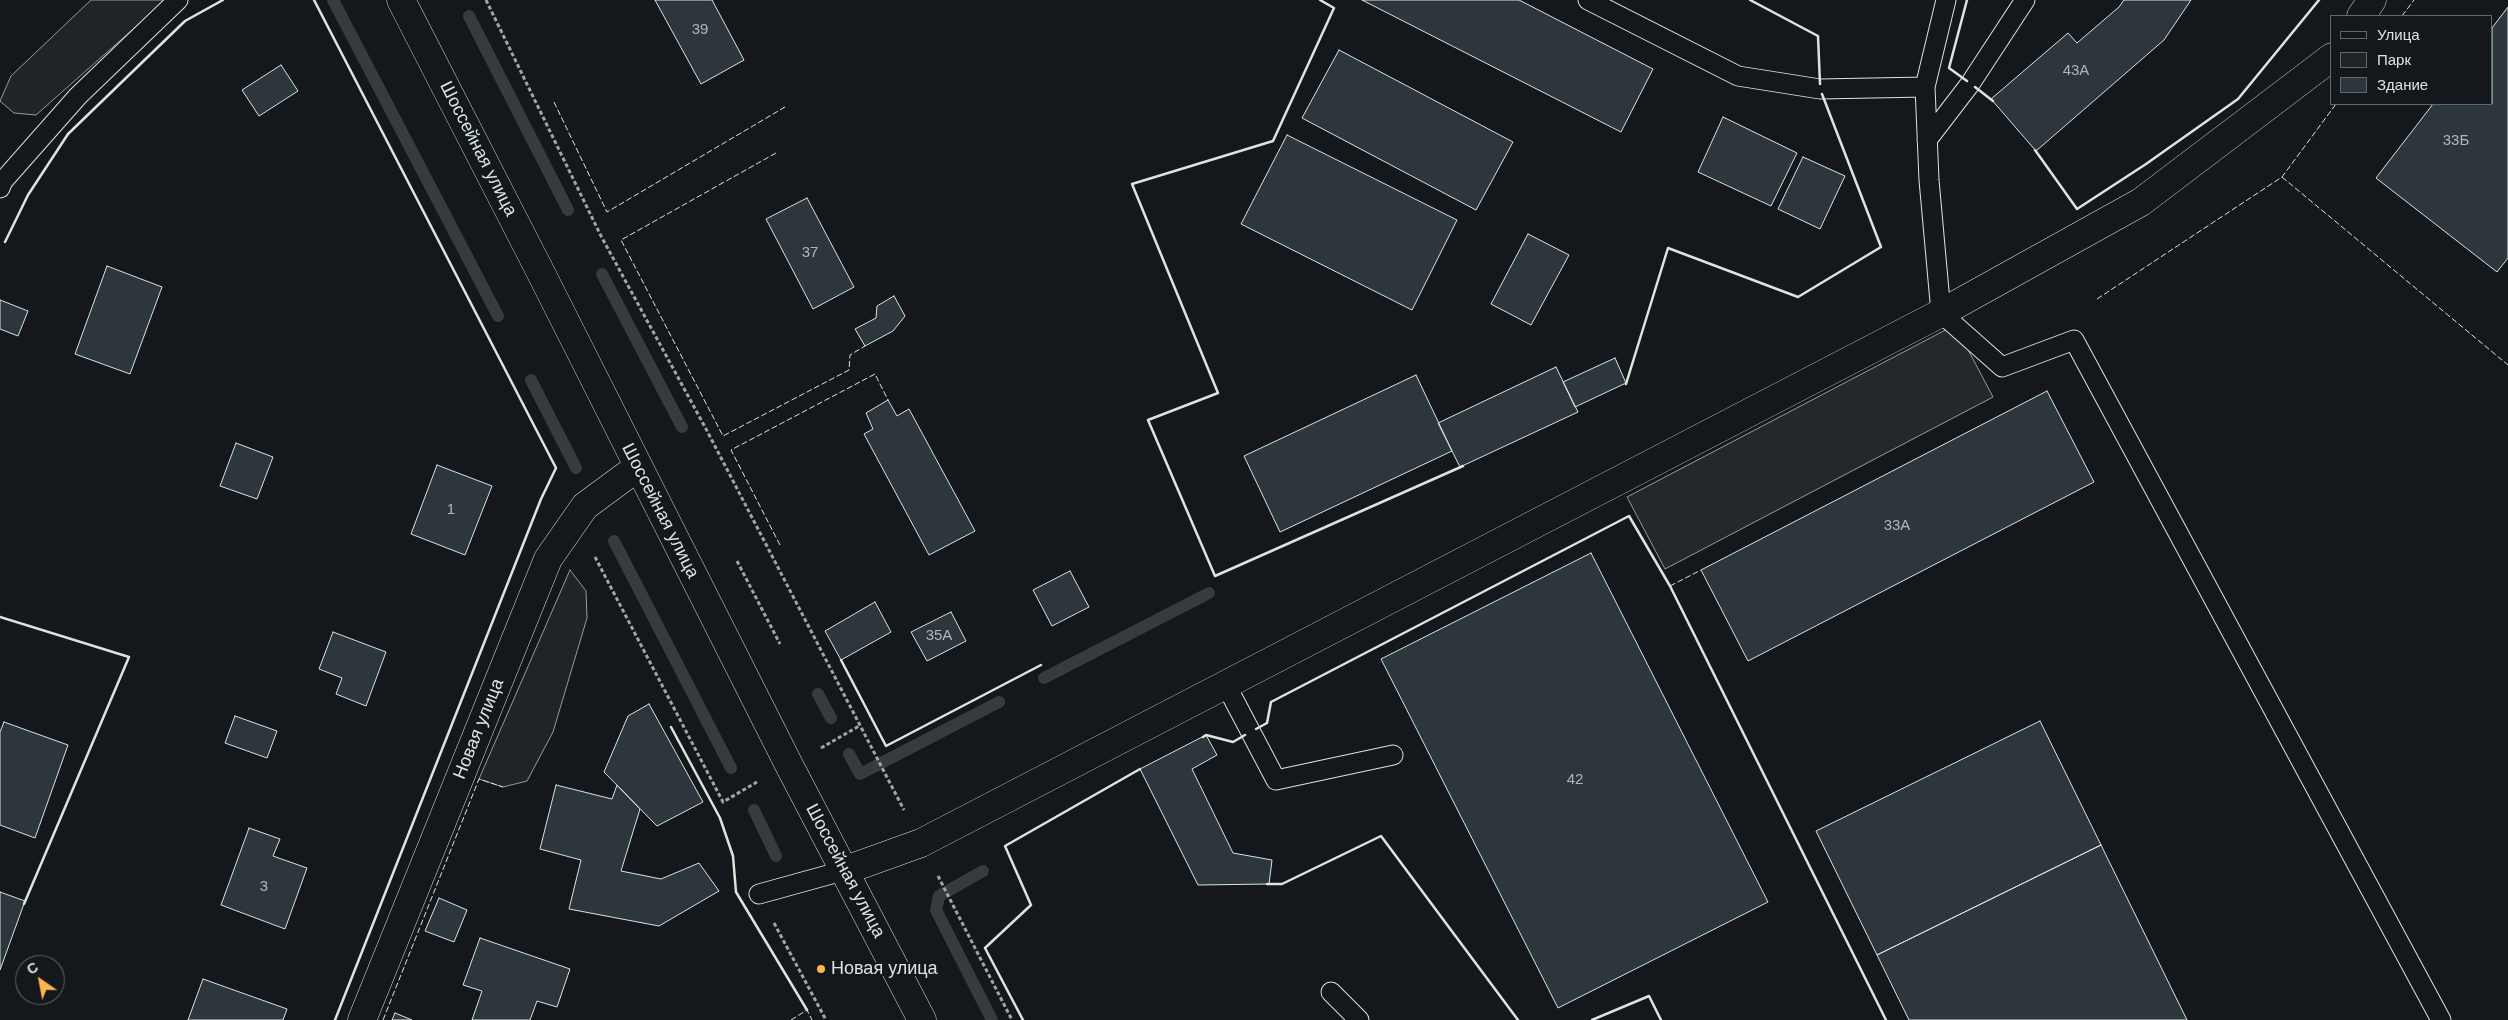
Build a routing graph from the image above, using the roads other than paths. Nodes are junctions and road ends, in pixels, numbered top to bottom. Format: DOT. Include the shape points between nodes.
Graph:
graph roads {
  1 [pos="178,0"];
  2 [pos="401,0"];
  3 [pos="1588,0"];
  4 [pos="1946,0"];
  5 [pos="2025,0"];
  6 [pos="2372,0"];
  7 [pos="2362,15"];
  8 [pos="2330,59"];
  9 [pos="1925,87"];
  10 [pos="1927,140"];
  11 [pos="0,188"];
  12 [pos="1941,312"];
  13 [pos="638,467"];
  14 [pos="1226,685"];
  15 [pos="1393,755"];
  16 [pos="846,870"];
  17 [pos="759,894"];
  18 [pos="1331,992"];
  19 [pos="362,1020"];
  20 [pos="922,1020"];
  21 [pos="1359,1020"];
  22 [pos="2440,1020"];
  1 -- 11 [label="lane" via="78,96"];
  2 -- 13 [label="street, Шоссейная улица"];
  3 -- 9 [label="lane" via="1738,76 1820,89"];
  4 -- 9 [label="lane"];
  5 -- 10 [label="lane" via="1970,84"];
  6 -- 7 [label="street"];
  8 -- 12 [label="street" via="2141,202"];
  9 -- 10 [label="lane"];
  10 -- 12 [label="lane"];
  12 -- 14 [label="street"];
  12 -- 22 [label="lane" via="2002,367 2074,340"];
  13 -- 16 [label="street, Шоссейная улица"];
  13 -- 19 [label="street, Новая улица" via="585,506 548,560"];
  14 -- 15 [label="lane" via="1276,780"];
  14 -- 16 [label="street" via="921,843"];
  16 -- 17 [label="lane"];
  16 -- 20 [label="street, Шоссейная улица"];
  18 -- 21 [label="lane"];
}
